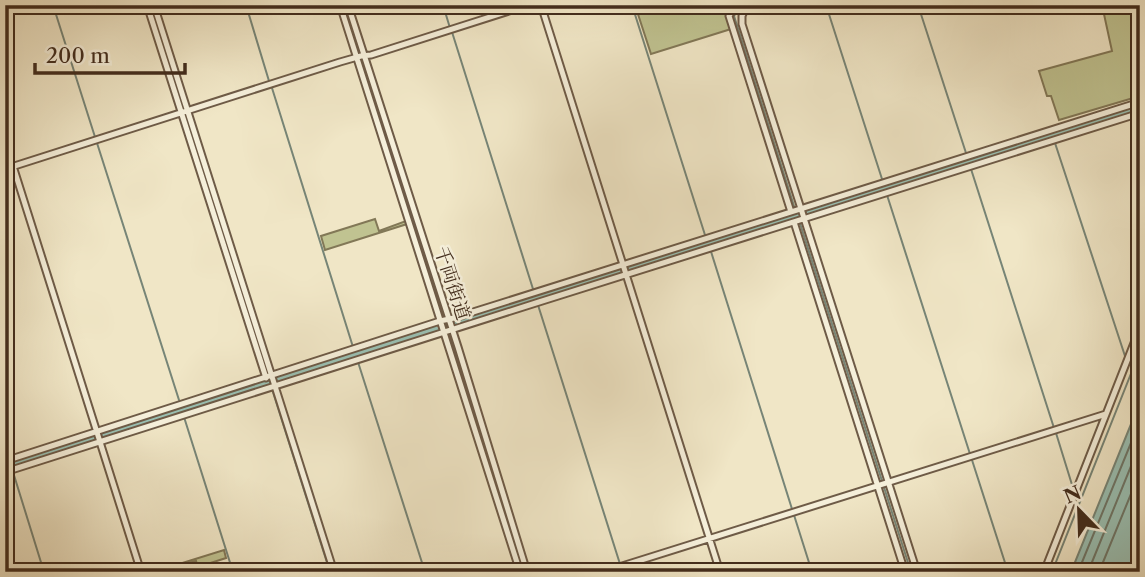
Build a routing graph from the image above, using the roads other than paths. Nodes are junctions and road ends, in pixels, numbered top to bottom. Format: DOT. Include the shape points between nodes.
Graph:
graph roads {
  1 [pos="147,5"];
  2 [pos="154,5"];
  3 [pos="341,5"];
  4 [pos="348,5"];
  5 [pos="528,5"];
  6 [pos="541,5"];
  7 [pos="736,5"];
  8 [pos="747,5"];
  9 [pos="360,56"];
  10 [pos="753,78"];
  11 [pos="1140,102"];
  12 [pos="184,112"];
  13 [pos="1140,113"];
  14 [pos="13,166"];
  15 [pos="5,169"];
  16 [pos="888,188"];
  17 [pos="791,212"];
  18 [pos="800,217"];
  19 [pos="712,244"];
  20 [pos="625,270"];
  21 [pos="538,297"];
  22 [pos="1140,312"];
  23 [pos="449,320"];
  24 [pos="440,321"];
  25 [pos="452,330"];
  26 [pos="444,332"];
  27 [pos="354,356"];
  28 [pos="272,382"];
  29 [pos="185,412"];
  30 [pos="1106,414"];
  31 [pos="99,439"];
  32 [pos="12,464"];
  33 [pos="5,472"];
  34 [pos="883,484"];
  35 [pos="709,538"];
  36 [pos="141,572"];
  37 [pos="334,572"];
  38 [pos="520,572"];
  39 [pos="527,572"];
  40 [pos="603,572"];
  41 [pos="720,572"];
  42 [pos="905,572"];
  43 [pos="917,572"];
  44 [pos="1044,572"];
  1 -- 12 [label="street"];
  2 -- 12 [label="street"];
  3 -- 9 [label="street"];
  4 -- 9 [label="street, 千両街道"];
  5 -- 9 [label="street"];
  6 -- 20 [label="street"];
  7 -- 10 [label="street" via="729,16"];
  8 -- 10 [label="street" via="742,24"];
  9 -- 12 [label="street"];
  9 -- 23 [label="street, 千両街道"];
  9 -- 24 [label="street"];
  10 -- 17 [label="street"];
  10 -- 18 [label="street"];
  11 -- 16 [label="street"];
  12 -- 14 [label="street"];
  12 -- 28 [label="street"];
  13 -- 16 [label="street"];
  14 -- 15 [label="street"];
  14 -- 31 [label="street"];
  16 -- 18 [label="street"];
  16 -- 18 [label="street"];
  17 -- 18 [label="street"];
  17 -- 19 [label="street"];
  18 -- 19 [label="street"];
  18 -- 34 [label="street"];
  18 -- 34 [label="street"];
  19 -- 20 [label="street"];
  19 -- 20 [label="street"];
  20 -- 21 [label="street"];
  20 -- 21 [label="street"];
  20 -- 35 [label="street"];
  21 -- 23 [label="street"];
  21 -- 25 [label="street"];
  22 -- 30 [label="street" via="1136,338"];
  23 -- 24 [label="street"];
  23 -- 25 [label="street, 千両街道"];
  24 -- 26 [label="street"];
  24 -- 27 [label="street"];
  25 -- 26 [label="street"];
  25 -- 39 [label="street, 千両街道"];
  26 -- 27 [label="street"];
  26 -- 38 [label="street"];
  27 -- 28 [label="street"];
  27 -- 28 [label="street"];
  28 -- 29 [label="street"];
  28 -- 29 [label="street"];
  28 -- 37 [label="street"];
  29 -- 31 [label="street"];
  29 -- 31 [label="street"];
  30 -- 34 [label="street"];
  30 -- 44 [label="street"];
  31 -- 32 [label="street"];
  31 -- 32 [label="street"];
  31 -- 36 [label="street"];
  32 -- 33 [label="street"];
  34 -- 35 [label="street"];
  34 -- 42 [label="street"];
  34 -- 43 [label="street"];
  35 -- 40 [label="street"];
  35 -- 41 [label="street"];
}
